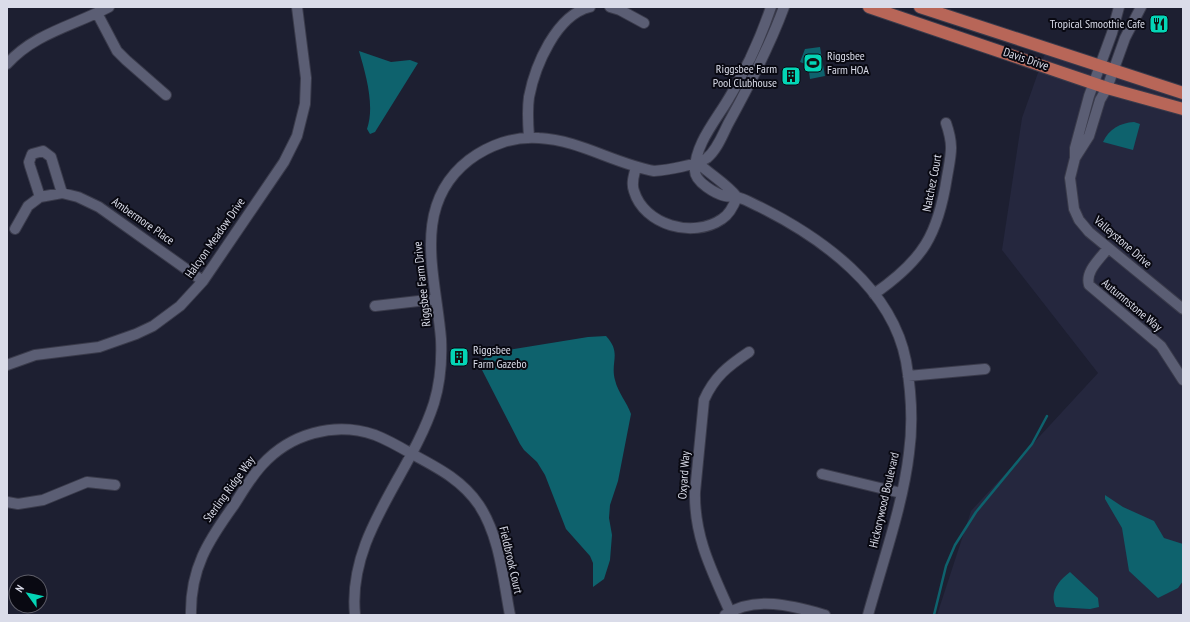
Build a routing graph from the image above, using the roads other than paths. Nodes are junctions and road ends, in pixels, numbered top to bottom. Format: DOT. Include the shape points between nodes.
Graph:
graph roads {
  1 [pos="109,7"];
  2 [pos="298,7"];
  3 [pos="590,7"];
  4 [pos="610,7"];
  5 [pos="771,7"];
  6 [pos="784,7"];
  7 [pos="869,7"];
  8 [pos="920,7"];
  9 [pos="1119,7"];
  10 [pos="1141,7"];
  11 [pos="97,13"];
  12 [pos="644,24"];
  13 [pos="7,64"];
  14 [pos="1100,66"];
  15 [pos="1113,69"];
  16 [pos="1093,83"];
  17 [pos="1107,88"];
  18 [pos="1183,93"];
  19 [pos="166,95"];
  20 [pos="1183,109"];
  21 [pos="946,123"];
  22 [pos="529,137"];
  23 [pos="1075,158"];
  24 [pos="697,162"];
  25 [pos="636,167"];
  26 [pos="62,193"];
  27 [pos="40,197"];
  28 [pos="737,197"];
  29 [pos="15,229"];
  30 [pos="1108,248"];
  31 [pos="203,281"];
  32 [pos="874,294"];
  33 [pos="436,299"];
  34 [pos="375,306"];
  35 [pos="1183,309"];
  36 [pos="748,352"];
  37 [pos="7,365"];
  38 [pos="985,369"];
  39 [pos="908,376"];
  40 [pos="1183,380"];
  41 [pos="410,453"];
  42 [pos="822,474"];
  43 [pos="114,485"];
  44 [pos="901,493"];
  45 [pos="7,502"];
  46 [pos="727,613"];
  47 [pos="191,615"];
  48 [pos="355,615"];
  49 [pos="510,615"];
  50 [pos="825,615"];
  51 [pos="868,615"];
  1 -- 11 [label="street"];
  2 -- 31 [label="street, Halcyon Meadow Drive" via="306,78 305,104 297,136 284,162"];
  3 -- 22 [label="street" via="569,17 543,56 529,98"];
  4 -- 12 [label="street"];
  5 -- 24 [label="street" via="751,57 698,151"];
  6 -- 24 [label="street, Riggsbee Farm Drive" via="767,49 718,143 708,157"];
  7 -- 16 [label="main road, Davis Drive"];
  8 -- 14 [label="main road, Davis Drive"];
  9 -- 14 [label="street, Valleystone Drive"];
  10 -- 15 [label="street, Valleystone Drive"];
  11 -- 13 [label="street" via="44,35 25,47"];
  11 -- 19 [label="street" via="117,51"];
  14 -- 15 [label="main road, Davis Drive"];
  14 -- 16 [label="street, Valleystone Drive"];
  15 -- 17 [label="street, Valleystone Drive"];
  15 -- 18 [label="main road, Davis Drive"];
  16 -- 17 [label="main road, Davis Drive"];
  16 -- 23 [label="street, Valleystone Drive" via="1078,134"];
  17 -- 20 [label="main road, Davis Drive"];
  17 -- 23 [label="street, Valleystone Drive" via="1100,100 1089,136"];
  21 -- 32 [label="street, Natchez Court" via="952,139 952,149 943,206 937,224 925,246 909,266"];
  22 -- 25 [label="street, Riggsbee Farm Drive" via="560,141"];
  22 -- 33 [label="street, Riggsbee Farm Drive" via="498,144 476,155 454,174 442,192 432,215 430,237"];
  23 -- 30 [label="street, Valleystone Drive" via="1070,178 1074,209 1079,220"];
  24 -- 25 [label="street, Riggsbee Farm Drive" via="668,170 654,171"];
  24 -- 28 [label="street, Hickorywood Boulevard" via="731,189"];
  25 -- 28 [label="street" via="632,184 638,199 654,217 674,226 693,228 715,223 728,213"];
  26 -- 27 [label="street, Ambermore Place"];
  26 -- 27 [label="street" via="51,157 43,151 37,152 32,154 29,162"];
  26 -- 31 [label="street, Ambermore Place" via="99,206"];
  27 -- 29 [label="street" via="28,206"];
  28 -- 32 [label="street, Hickorywood Boulevard" via="789,222 813,237 842,260"];
  30 -- 35 [label="street, Valleystone Drive"];
  30 -- 40 [label="street, Autumnstone Way" via="1089,272 1089,285 1161,346"];
  31 -- 37 [label="street, Halcyon Meadow Drive" via="180,306 153,326 136,334 99,347 35,355"];
  32 -- 39 [label="street, Hickorywood Boulevard" via="896,329"];
  33 -- 34 [label="street"];
  33 -- 41 [label="street, Riggsbee Farm Drive" via="441,340 439,379 431,411"];
  36 -- 46 [label="street, Oxyard Way" via="722,371 704,400 695,492 700,538"];
  38 -- 39 [label="street"];
  39 -- 44 [label="street, Hickorywood Boulevard" via="910,439"];
  41 -- 47 [label="street, Sterling Ridge Way" via="375,435 343,429 313,433 279,449 252,477 207,544 195,574"];
  41 -- 48 [label="street, Riggsbee Farm Drive" via="363,549 355,587"];
  41 -- 49 [label="street, Fieldbrook Court" via="458,481 478,505 495,541"];
  42 -- 44 [label="street"];
  43 -- 45 [label="street" via="87,482 43,500 18,504"];
  44 -- 51 [label="street, Hickorywood Boulevard"];
  46 -- 50 [label="street" via="759,605 779,604"];
}
